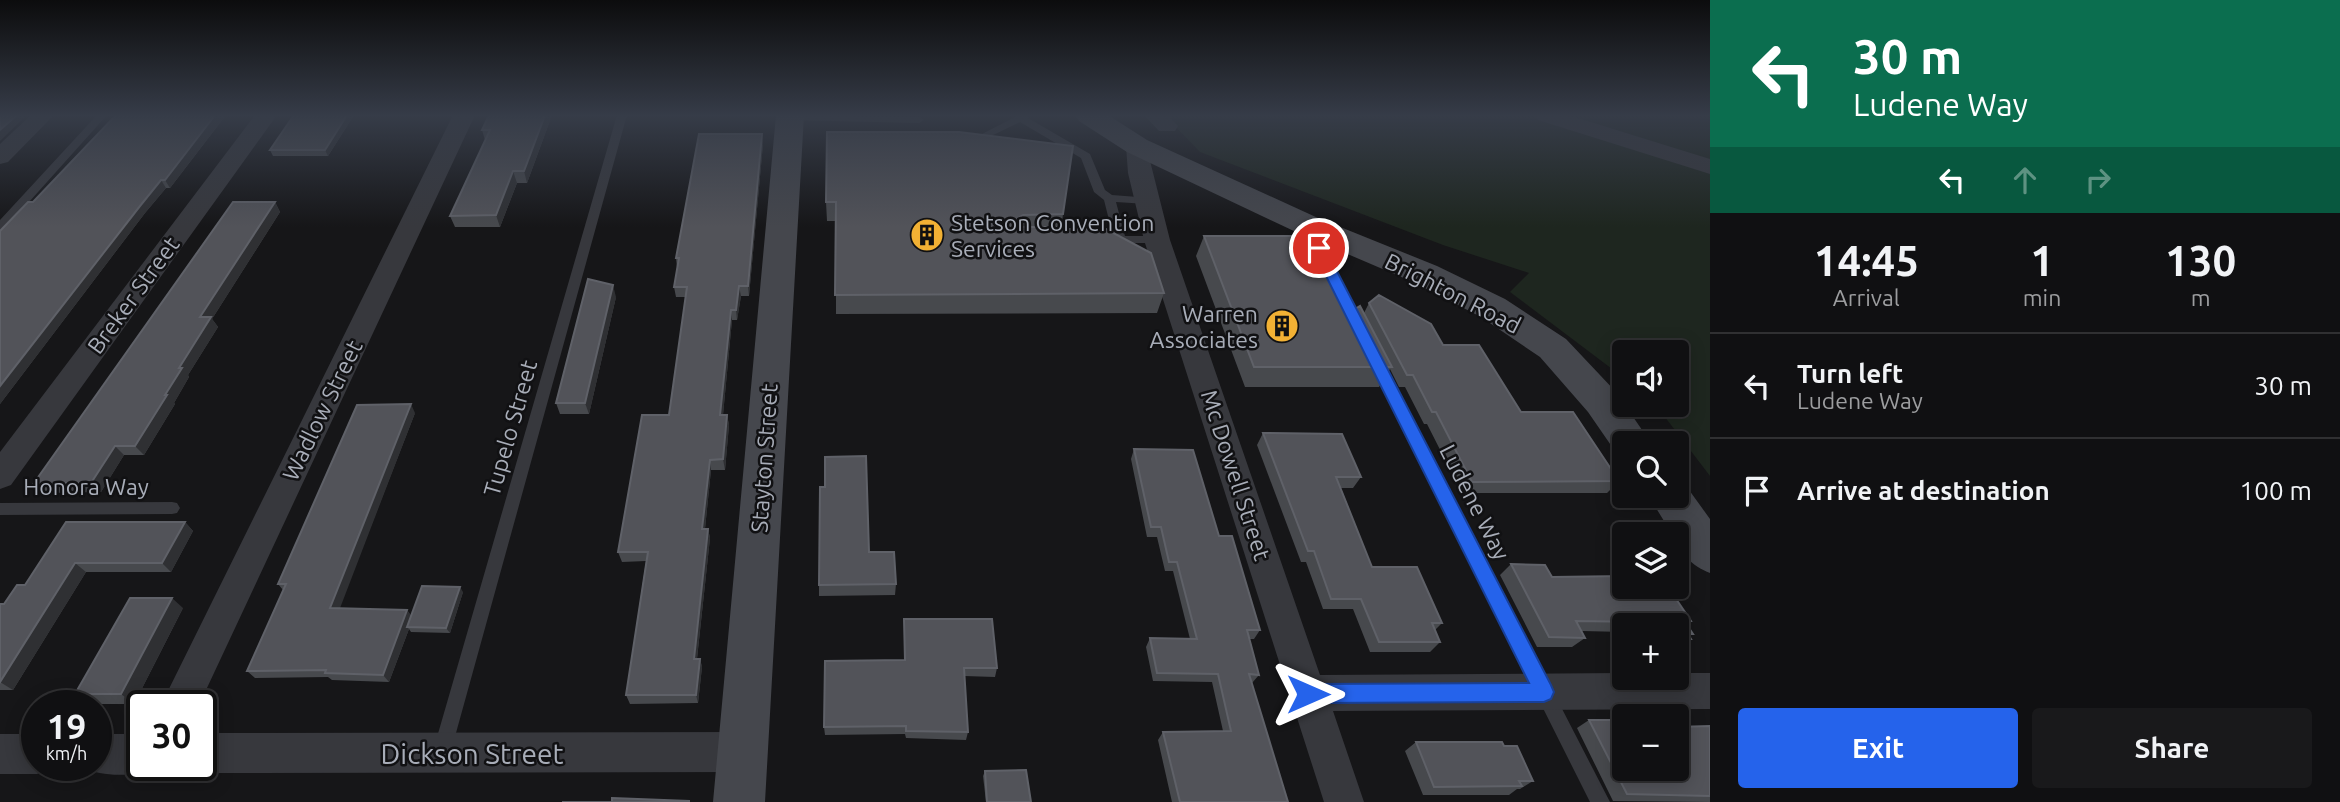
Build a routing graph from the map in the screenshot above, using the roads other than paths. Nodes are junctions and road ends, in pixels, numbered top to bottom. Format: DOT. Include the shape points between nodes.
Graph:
graph roads {
  1 [pos="68,152"];
  2 [pos="238,152"];
  3 [pos="446,152"];
  4 [pos="611,152"];
  5 [pos="787,152"];
  6 [pos="1080,152"];
  7 [pos="1138,152"];
  8 [pos="1149,152"];
  9 [pos="1664,152"];
  10 [pos="1710,167"];
  11 [pos="1109,198"];
  12 [pos="1147,200"];
  13 [pos="0,227"];
  14 [pos="1095,240"];
  15 [pos="1120,240"];
  16 [pos="1157,240"];
  17 [pos="1370,349"];
  18 [pos="1623,431"];
  19 [pos="0,476"];
  20 [pos="172,508"];
  21 [pos="1678,508"];
  22 [pos="0,509"];
  23 [pos="1708,549"];
  24 [pos="187,690"];
  25 [pos="1710,691"];
  26 [pos="1544,692"];
  27 [pos="1308,694"];
  28 [pos="743,752"];
  29 [pos="441,753"];
  30 [pos="0,754"];
  31 [pos="21,754"];
  32 [pos="217,754"];
  33 [pos="739,802"];
  34 [pos="1345,802"];
  35 [pos="1600,802"];
  1 -- 13 [label="lane"];
  2 -- 19 [label="street, Breker Street"];
  3 -- 24 [label="street, Wadlow Street"];
  4 -- 29 [label="lane, Tupelo Street"];
  5 -- 28 [label="street, Stayton Street"];
  6 -- 11 [label="lane" via="1100,192"];
  7 -- 12 [label="street, Mc Dowell Street"];
  8 -- 18 [label="street, Brighton Road" via="1313,237 1425,274 1493,308 1553,348"];
  9 -- 10 [label="street"];
  11 -- 12 [label="lane"];
  11 -- 15 [label="lane"];
  12 -- 16 [label="street, Mc Dowell Street"];
  14 -- 15 [label="lane"];
  15 -- 16 [label="lane"];
  16 -- 27 [label="street, Mc Dowell Street"];
  17 -- 26 [label="lane, Ludene Way"];
  20 -- 22 [label="lane, Honora Way"];
  21 -- 23 [label="street"];
  25 -- 26 [label="street"];
  26 -- 27 [label="street"];
  26 -- 35 [label="lane, Ludene Way"];
  27 -- 34 [label="street, Mc Dowell Street"];
  28 -- 29 [label="street, Dickson Street"];
  28 -- 33 [label="street, Stayton Street"];
  29 -- 32 [label="street, Dickson Street"];
  30 -- 31 [label="street"];
}
